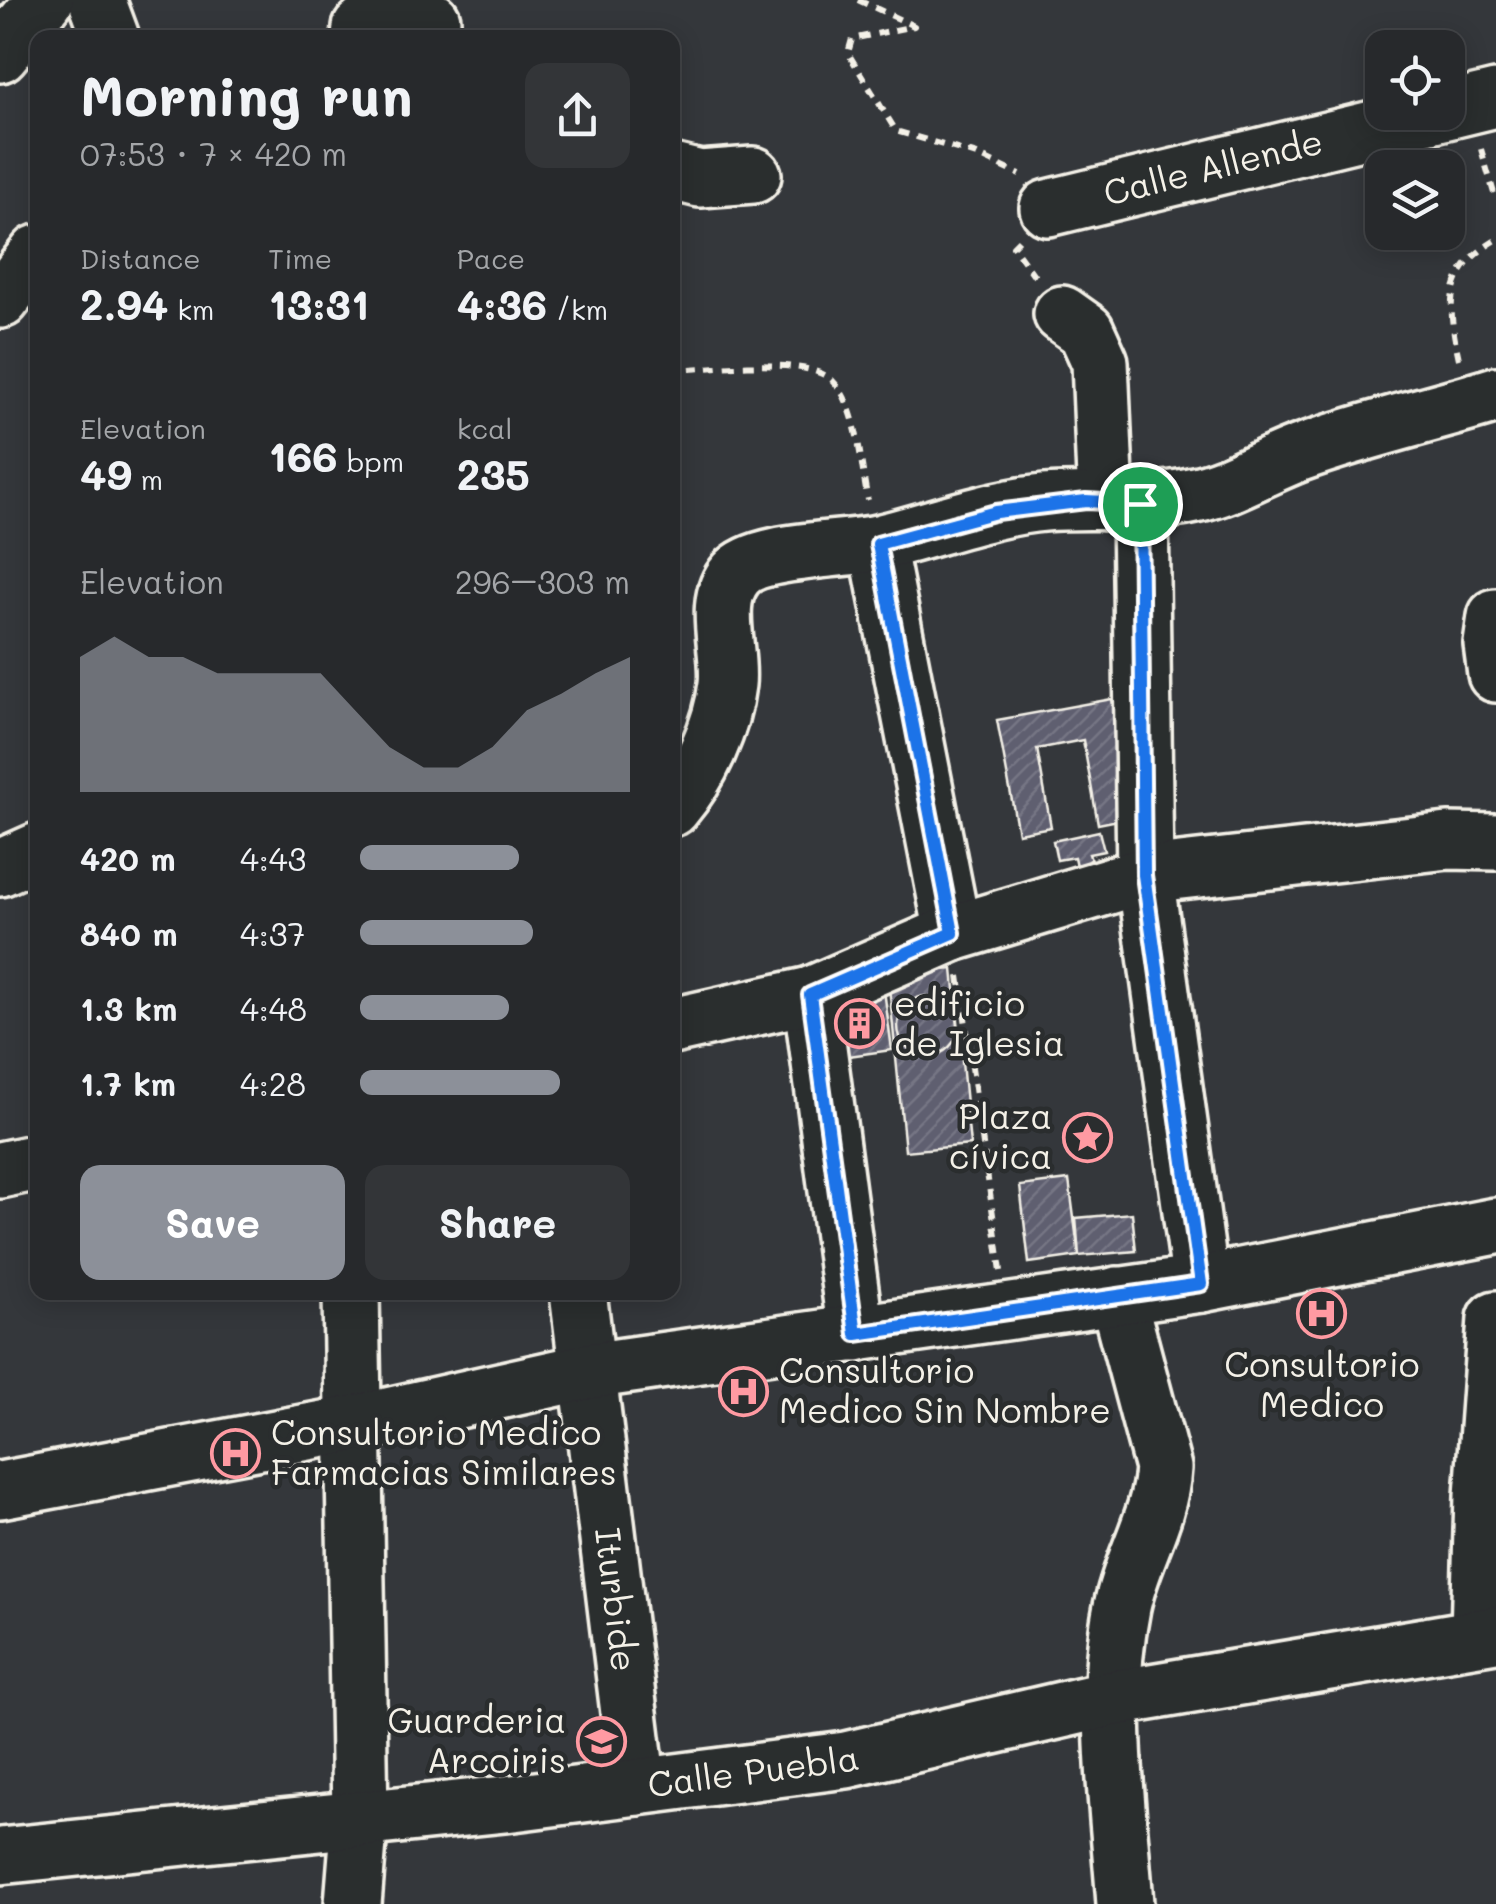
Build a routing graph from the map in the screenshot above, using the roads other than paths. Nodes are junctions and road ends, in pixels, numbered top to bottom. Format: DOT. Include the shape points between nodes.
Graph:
graph roads {
  1 [pos="45,0"];
  2 [pos="97,0"];
  3 [pos="433,19"];
  4 [pos="107,30"];
  5 [pos="361,30"];
  6 [pos="0,54"];
  7 [pos="1482,103"];
  8 [pos="680,174"];
  9 [pos="753,176"];
  10 [pos="1048,208"];
  11 [pos="30,263"];
  12 [pos="0,300"];
  13 [pos="1062,314"];
  14 [pos="1483,399"];
  15 [pos="1123,503"];
  16 [pos="878,544"];
  17 [pos="1496,617"];
  18 [pos="1496,674"];
  19 [pos="680,797"];
  20 [pos="1496,842"];
  21 [pos="30,855"];
  22 [pos="0,868"];
  23 [pos="1144,875"];
  24 [pos="953,933"];
  25 [pos="810,995"];
  26 [pos="680,1024"];
  27 [pos="30,1164"];
  28 [pos="0,1170"];
  29 [pos="1496,1226"];
  30 [pos="1201,1284"];
  31 [pos="1117,1295"];
  32 [pos="350,1300"];
  33 [pos="579,1300"];
  34 [pos="1496,1319"];
  35 [pos="856,1334"];
  36 [pos="589,1371"];
  37 [pos="356,1423"];
  38 [pos="0,1490"];
  39 [pos="1488,1634"];
  40 [pos="1109,1699"];
  41 [pos="638,1787"];
  42 [pos="360,1817"];
  43 [pos="0,1856"];
  44 [pos="353,1904"];
  45 [pos="1126,1904"];
  1 -- 6 [label="street"];
  2 -- 4 [label="street"];
  3 -- 5 [label="street" via="372,20"];
  7 -- 10 [label="street, Calle Allende"];
  8 -- 9 [label="street"];
  11 -- 12 [label="street"];
  13 -- 15 [label="street" via="1086,331 1100,362"];
  14 -- 15 [label="street" via="1305,451 1234,484"];
  15 -- 16 [label="street" via="1042,503"];
  15 -- 23 [label="street"];
  16 -- 19 [label="street" via="740,569 724,604 727,683 718,724"];
  16 -- 24 [label="street"];
  17 -- 18 [label="street"];
  20 -- 23 [label="street" via="1411,844"];
  21 -- 22 [label="street"];
  23 -- 24 [label="street"];
  23 -- 30 [label="street"];
  24 -- 25 [label="street"];
  25 -- 26 [label="street"];
  25 -- 35 [label="street"];
  27 -- 28 [label="street"];
  29 -- 30 [label="street"];
  30 -- 31 [label="street"];
  31 -- 35 [label="street"];
  31 -- 40 [label="street" via="1163,1468 1162,1498 1123,1605"];
  32 -- 37 [label="street"];
  33 -- 36 [label="street, Iturbide"];
  34 -- 39 [label="street"];
  35 -- 36 [label="street"];
  36 -- 37 [label="street"];
  36 -- 41 [label="street, Iturbide"];
  37 -- 38 [label="street"];
  37 -- 42 [label="street"];
  39 -- 40 [label="street, Calle Puebla"];
  40 -- 41 [label="street, Calle Puebla" via="846,1760"];
  40 -- 45 [label="street"];
  41 -- 42 [label="street, Calle Puebla"];
  42 -- 43 [label="street, Calle Puebla"];
  42 -- 44 [label="street"];
}
